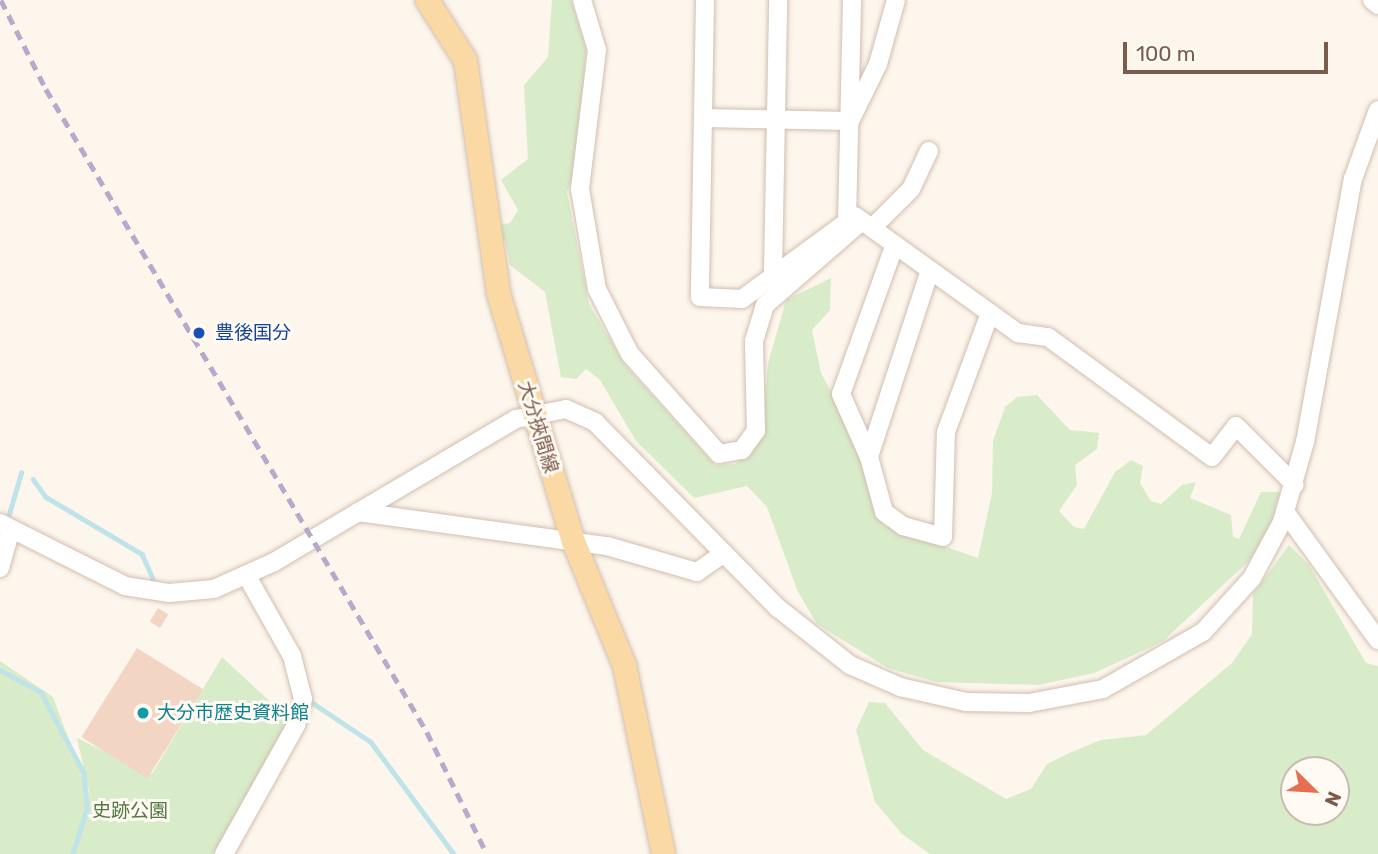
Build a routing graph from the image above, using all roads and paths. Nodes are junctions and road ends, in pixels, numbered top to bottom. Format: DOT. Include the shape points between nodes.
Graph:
graph roads {
  1 [pos="428,0"];
  2 [pos="582,0"];
  3 [pos="705,0"];
  4 [pos="778,0"];
  5 [pos="852,0"];
  6 [pos="896,0"];
  7 [pos="1372,0"];
  8 [pos="1378,5"];
  9 [pos="1378,110"];
  10 [pos="703,118"];
  11 [pos="776,120"];
  12 [pos="850,121"];
  13 [pos="929,152"];
  14 [pos="861,220"];
  15 [pos="895,244"];
  16 [pos="930,270"];
  17 [pos="773,271"];
  18 [pos="990,313"];
  19 [pos="534,412"];
  20 [pos="869,457"];
  21 [pos="1295,485"];
  22 [pos="358,512"];
  23 [pos="1286,513"];
  24 [pos="5,526"];
  25 [pos="573,541"];
  26 [pos="724,553"];
  27 [pos="0,568"];
  28 [pos="247,576"];
  29 [pos="1378,640"];
  30 [pos="224,854"];
  31 [pos="663,854"];
  1 -- 19 [label="main road, 大分挾間線" via="468,74 492,269"];
  2 -- 14 [label="street" via="597,50 580,189 597,289 630,354 719,454 743,450 756,431 754,341 765,305"];
  3 -- 10 [label="street"];
  4 -- 11 [label="street"];
  5 -- 12 [label="street"];
  6 -- 12 [label="street" via="878,64"];
  7 -- 8 [label="street"];
  9 -- 21 [label="street" via="1353,179"];
  10 -- 11 [label="street"];
  10 -- 17 [label="street" via="700,297 742,299"];
  11 -- 12 [label="street"];
  11 -- 17 [label="street"];
  12 -- 14 [label="street"];
  13 -- 14 [label="street" via="911,189"];
  14 -- 15 [label="street"];
  14 -- 17 [label="street"];
  15 -- 16 [label="street"];
  15 -- 20 [label="street" via="841,394"];
  16 -- 18 [label="street"];
  16 -- 20 [label="street"];
  18 -- 20 [label="street" via="946,432 943,537 904,526 884,512"];
  18 -- 21 [label="street" via="1018,333 1048,337 1212,457 1236,426"];
  19 -- 22 [label="street"];
  19 -- 25 [label="main road, 大分挾間線"];
  19 -- 26 [label="street" via="566,408 589,417"];
  21 -- 23 [label="street"];
  22 -- 25 [label="street"];
  22 -- 28 [label="street"];
  23 -- 26 [label="street" via="1242,591 1186,646 1103,689 1029,703 932,696 864,673 811,639"];
  23 -- 29 [label="street"];
  24 -- 27 [label="street"];
  24 -- 28 [label="street" via="97,574 147,592 199,591"];
  25 -- 26 [label="street" via="697,572"];
  25 -- 31 [label="main road, 大分挾間線" via="627,675"];
  28 -- 30 [label="street" via="292,656 303,699 296,725"];
}
